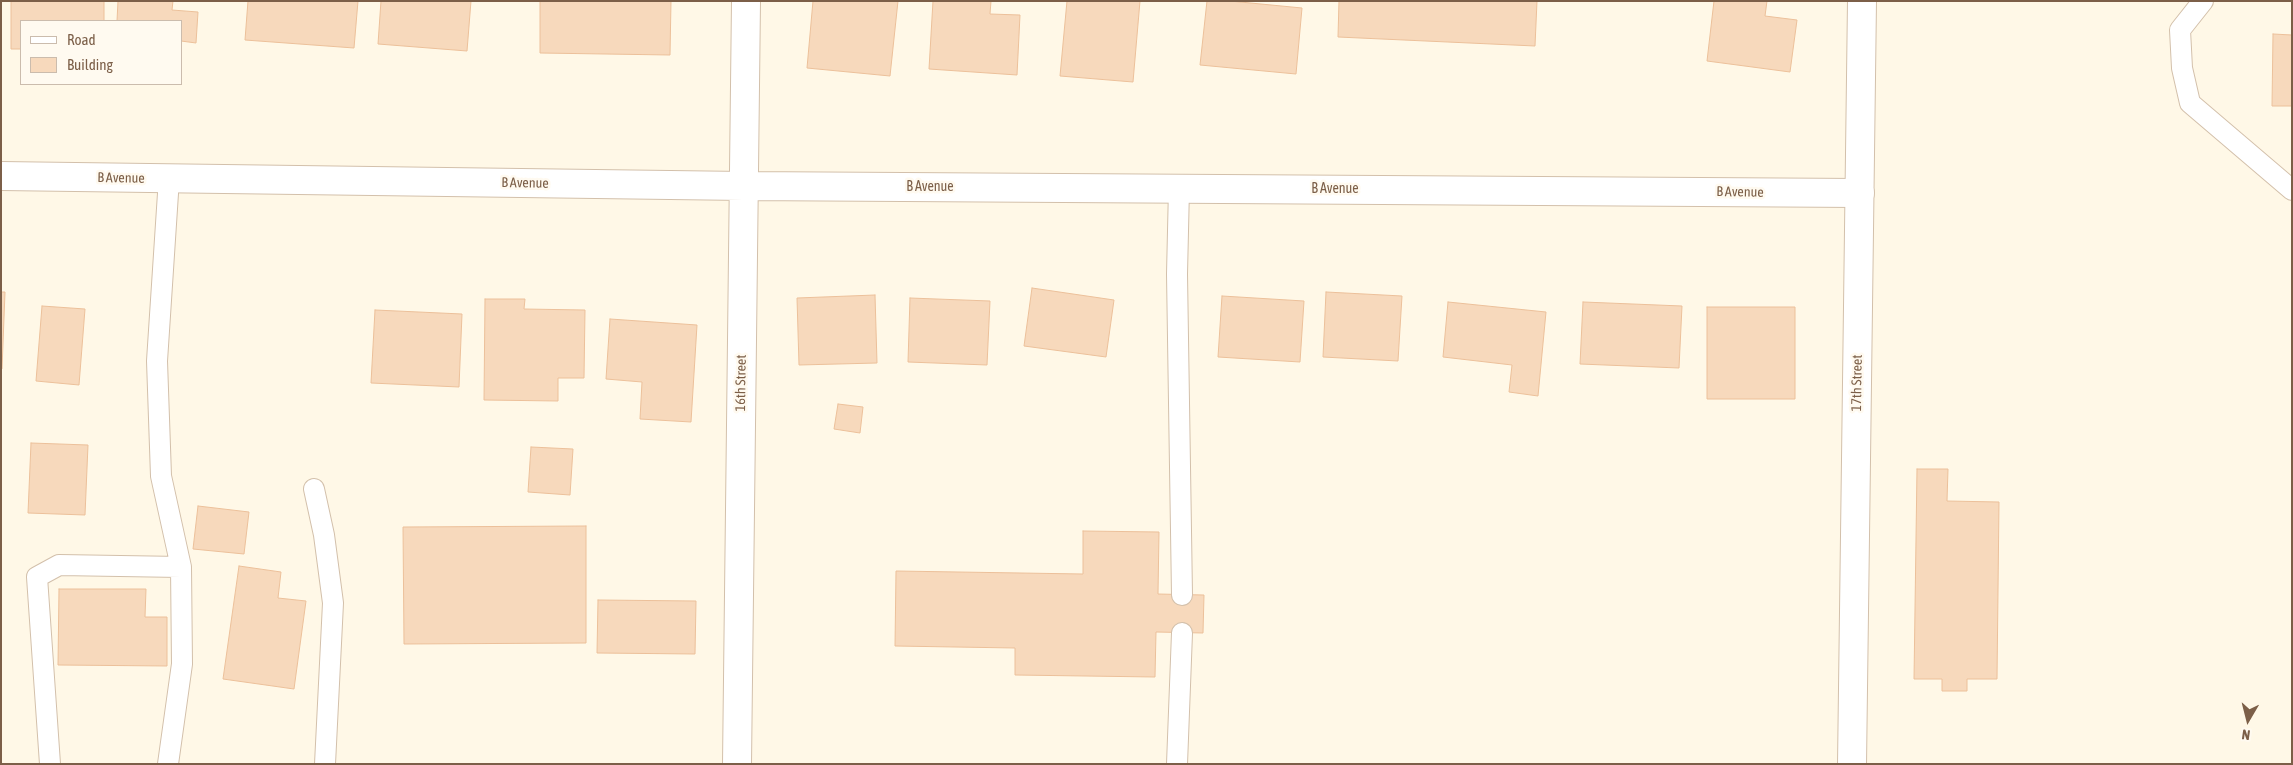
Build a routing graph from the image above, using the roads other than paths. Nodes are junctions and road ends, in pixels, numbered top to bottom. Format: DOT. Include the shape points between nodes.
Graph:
graph roads {
  1 [pos="746,1"];
  2 [pos="1862,1"];
  3 [pos="2203,1"];
  4 [pos="1,176"];
  5 [pos="169,178"];
  6 [pos="744,186"];
  7 [pos="1179,188"];
  8 [pos="2292,190"];
  9 [pos="1860,193"];
  10 [pos="314,489"];
  11 [pos="181,567"];
  12 [pos="1182,595"];
  13 [pos="1182,633"];
  14 [pos="50,764"];
  15 [pos="168,764"];
  16 [pos="325,764"];
  17 [pos="737,764"];
  18 [pos="1177,764"];
  19 [pos="1852,764"];
  1 -- 6 [label="street, 16th Street"];
  2 -- 9 [label="street, 17th Street"];
  3 -- 8 [label="lane" via="2180,30 2182,68 2190,103"];
  4 -- 5 [label="street, B Avenue"];
  5 -- 6 [label="street, B Avenue"];
  5 -- 11 [label="lane" via="157,361 161,476"];
  6 -- 7 [label="street, B Avenue"];
  6 -- 17 [label="street, 16th Street"];
  7 -- 9 [label="street, B Avenue"];
  7 -- 12 [label="lane" via="1176,274"];
  9 -- 19 [label="street, 17th Street"];
  10 -- 16 [label="lane" via="333,603"];
  11 -- 14 [label="lane" via="59,565 37,578"];
  11 -- 15 [label="lane" via="182,664"];
  13 -- 18 [label="lane"];
}
